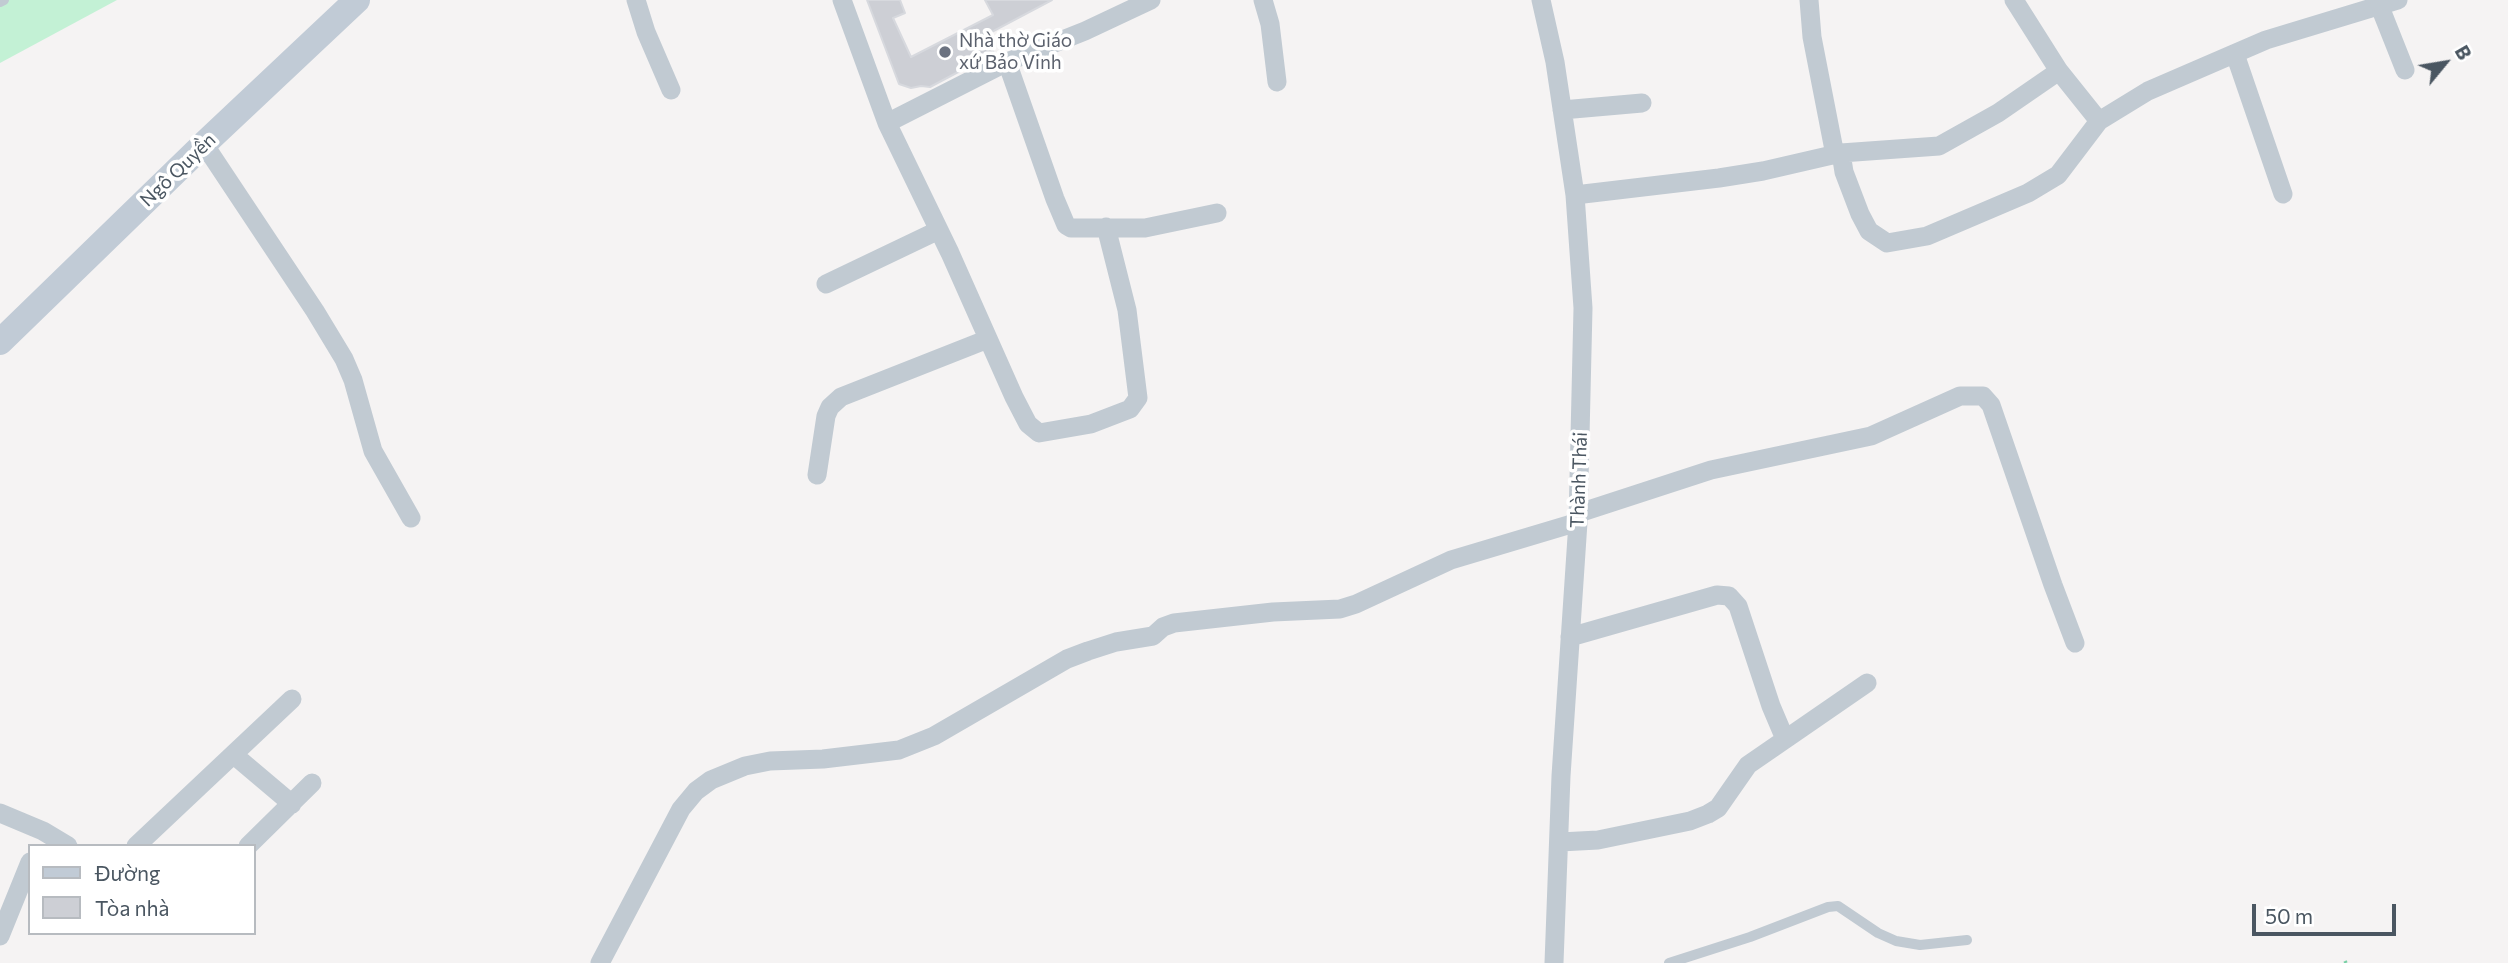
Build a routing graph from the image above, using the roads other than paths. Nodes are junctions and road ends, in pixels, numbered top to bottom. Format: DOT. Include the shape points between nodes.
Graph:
graph roads {
  1 [pos="358,0"];
  2 [pos="636,0"];
  3 [pos="842,0"];
  4 [pos="1151,0"];
  5 [pos="1263,0"];
  6 [pos="1541,0"];
  7 [pos="1809,0"];
  8 [pos="2014,0"];
  9 [pos="2389,3"];
  10 [pos="2235,54"];
  11 [pos="1007,62"];
  12 [pos="2405,70"];
  13 [pos="2059,71"];
  14 [pos="1277,82"];
  15 [pos="671,90"];
  16 [pos="1642,103"];
  17 [pos="1562,110"];
  18 [pos="2099,121"];
  19 [pos="887,123"];
  20 [pos="204,144"];
  21 [pos="1838,154"];
  22 [pos="2283,194"];
  23 [pos="1575,195"];
  24 [pos="1217,213"];
  25 [pos="1106,227"];
  26 [pos="939,230"];
  27 [pos="826,284"];
  28 [pos="988,339"];
  29 [pos="0,342"];
  30 [pos="817,475"];
  31 [pos="411,518"];
  32 [pos="1578,518"];
  33 [pos="1570,637"];
  34 [pos="2075,643"];
  35 [pos="1867,683"];
  36 [pos="292,699"];
  37 [pos="1785,739"];
  38 [pos="234,755"];
  39 [pos="312,783"];
  40 [pos="292,803"];
  41 [pos="0,813"];
  42 [pos="40,838"];
  43 [pos="1560,842"];
  44 [pos="61,844"];
  45 [pos="138,844"];
  46 [pos="250,844"];
  47 [pos="28,867"];
  48 [pos="0,936"];
  49 [pos="1967,940"];
  50 [pos="600,963"];
  51 [pos="1554,963"];
  52 [pos="1670,963"];
  1 -- 20 [label="street, Ngô Quyền"];
  2 -- 15 [label="street"];
  3 -- 19 [label="street"];
  4 -- 11 [label="street"];
  5 -- 14 [label="street"];
  6 -- 17 [label="street, Thành Thái"];
  7 -- 21 [label="street" via="1812,37"];
  8 -- 13 [label="street"];
  9 -- 10 [label="street" via="2266,40"];
  9 -- 12 [label="street"];
  10 -- 18 [label="street" via="2148,91"];
  10 -- 22 [label="street"];
  11 -- 19 [label="street"];
  11 -- 25 [label="street" via="1066,225"];
  13 -- 18 [label="street"];
  13 -- 21 [label="street" via="1939,146"];
  16 -- 17 [label="street"];
  17 -- 23 [label="street, Thành Thái"];
  18 -- 21 [label="street" via="2065,168 2036,189 1936,234 1887,243 1869,231"];
  19 -- 26 [label="street"];
  20 -- 29 [label="street, Ngô Quyền"];
  20 -- 31 [label="street" via="344,359 368,440"];
  21 -- 23 [label="street" via="1719,178"];
  23 -- 32 [label="street, Thành Thái" via="1583,308"];
  24 -- 25 [label="street" via="1145,228"];
  25 -- 28 [label="street" via="1127,310 1138,384 1138,398 1130,409 1091,424 1039,433 1028,424"];
  26 -- 27 [label="street"];
  26 -- 28 [label="street"];
  28 -- 30 [label="street" via="841,397 826,416"];
  32 -- 33 [label="street, Thành Thái"];
  32 -- 34 [label="street" via="1711,470 1871,436 1960,396 1983,396 1991,405"];
  32 -- 50 [label="street" via="1451,560 1340,609 1174,623 1153,636 1088,651 934,736 899,750 770,761 711,780 681,809"];
  33 -- 37 [label="street" via="1717,595 1729,596 1738,606"];
  33 -- 43 [label="street, Thành Thái"];
  35 -- 37 [label="street"];
  36 -- 38 [label="street"];
  37 -- 43 [label="street" via="1748,765 1718,808 1708,814 1598,840"];
  38 -- 40 [label="street"];
  38 -- 45 [label="street"];
  39 -- 40 [label="street"];
  40 -- 46 [label="street"];
  41 -- 42 [label="street"];
  42 -- 44 [label="street"];
  43 -- 51 [label="street, Thành Thái"];
  47 -- 48 [label="street"];
  49 -- 52 [label="lane" via="1920,945 1896,941 1838,906"];
}
